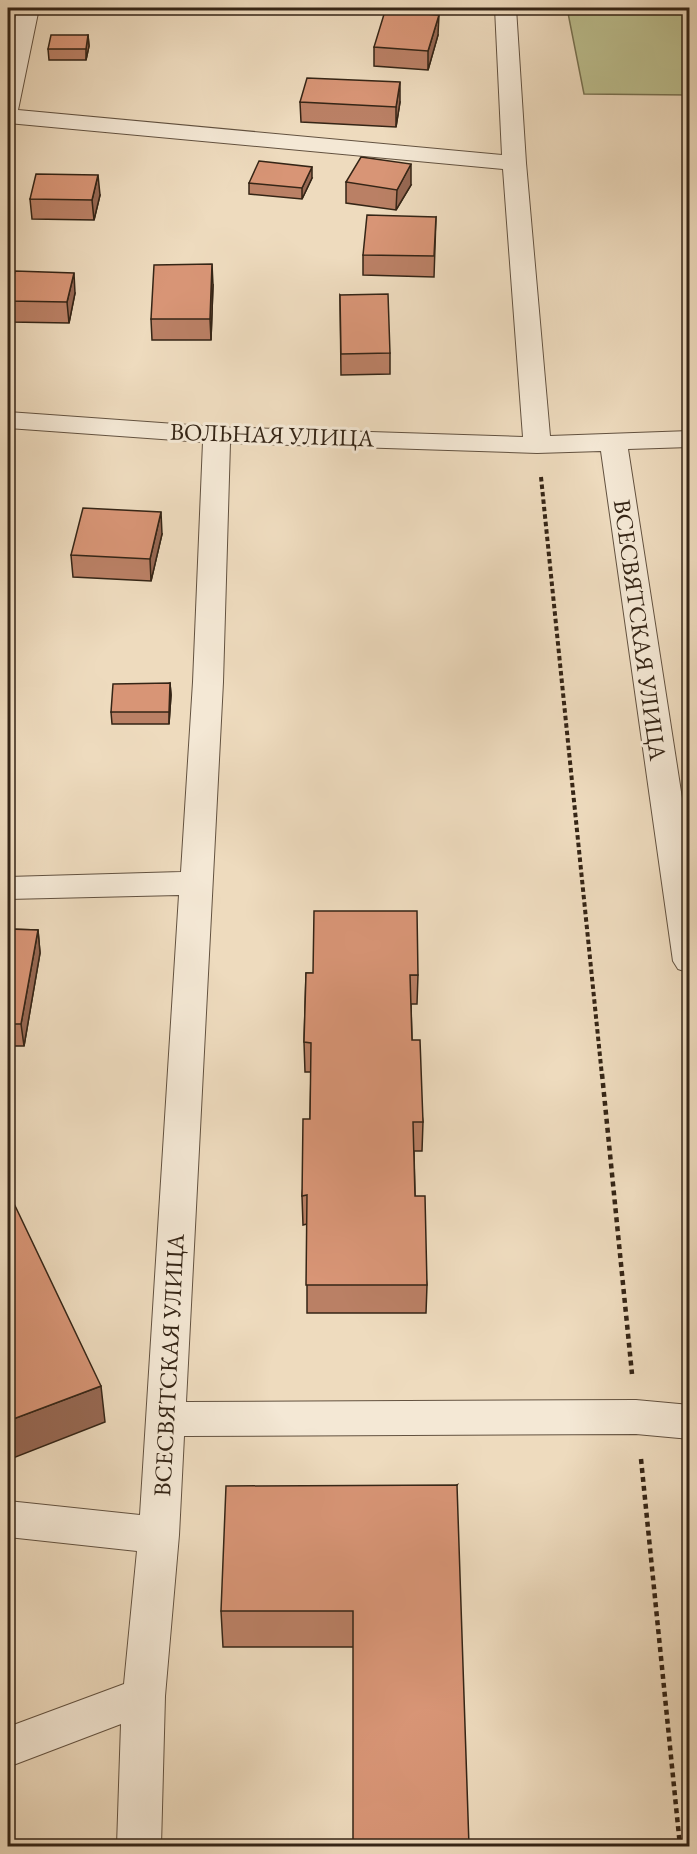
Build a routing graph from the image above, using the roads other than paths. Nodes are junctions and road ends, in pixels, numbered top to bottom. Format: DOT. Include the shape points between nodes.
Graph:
graph roads {
  1 [pos="28,8"];
  2 [pos="506,8"];
  3 [pos="8,109"];
  4 [pos="8,116"];
  5 [pos="514,163"];
  6 [pos="8,420"];
  7 [pos="217,435"];
  8 [pos="690,439"];
  9 [pos="613,441"];
  10 [pos="537,445"];
  11 [pos="196,883"];
  12 [pos="8,888"];
  13 [pos="690,961"];
  14 [pos="166,1419"];
  15 [pos="690,1422"];
  16 [pos="8,1519"];
  17 [pos="159,1535"];
  18 [pos="144,1696"];
  19 [pos="8,1747"];
  20 [pos="139,1846"];
  1 -- 3 [label="street"];
  2 -- 5 [label="street"];
  4 -- 5 [label="street"];
  5 -- 10 [label="street"];
  6 -- 7 [label="street, ВОЛЬНАЯ УЛИЦА"];
  7 -- 10 [label="street, ВОЛЬНАЯ УЛИЦА"];
  7 -- 11 [label="street, ВСЕСВЯТСКАЯ УЛИЦА"];
  8 -- 9 [label="street, ВОЛЬНАЯ УЛИЦА"];
  9 -- 10 [label="street, ВОЛЬНАЯ УЛИЦА"];
  9 -- 13 [label="street, ВСЕСВЯТСКАЯ УЛИЦА"];
  11 -- 12 [label="street"];
  11 -- 14 [label="street, ВСЕСВЯТСКАЯ УЛИЦА"];
  14 -- 15 [label="street" via="636,1417"];
  14 -- 17 [label="street, ВСЕСВЯТСКАЯ УЛИЦА"];
  16 -- 17 [label="street"];
  17 -- 18 [label="street, ВСЕСВЯТСКАЯ УЛИЦА"];
  18 -- 19 [label="street"];
  18 -- 20 [label="street, ВСЕСВЯТСКАЯ УЛИЦА"];
}
